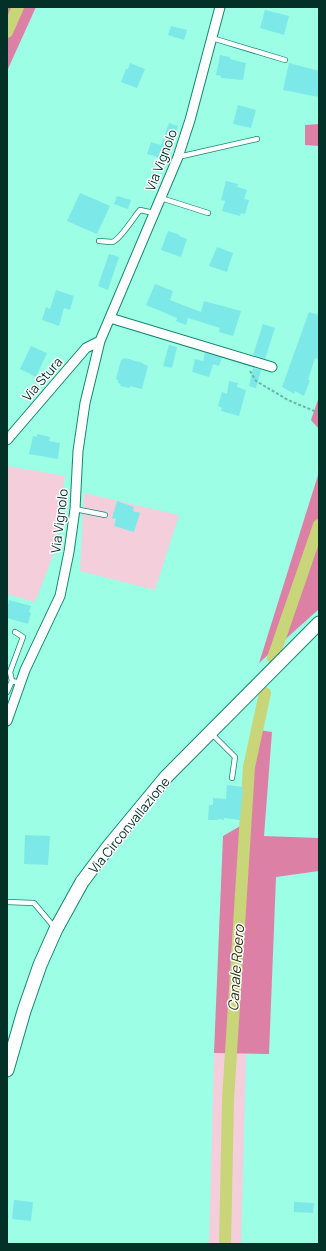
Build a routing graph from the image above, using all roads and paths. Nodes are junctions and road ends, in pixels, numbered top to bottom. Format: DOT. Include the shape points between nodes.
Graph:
graph roads {
  1 [pos="220,7"];
  2 [pos="212,38"];
  3 [pos="285,60"];
  4 [pos="257,139"];
  5 [pos="178,157"];
  6 [pos="161,198"];
  7 [pos="154,213"];
  8 [pos="208,213"];
  9 [pos="99,241"];
  10 [pos="110,318"];
  11 [pos="100,341"];
  12 [pos="242,358"];
  13 [pos="272,367"];
  14 [pos="319,413"];
  15 [pos="7,440"];
  16 [pos="75,509"];
  17 [pos="105,515"];
  18 [pos="319,623"];
  19 [pos="15,632"];
  20 [pos="16,682"];
  21 [pos="7,692"];
  22 [pos="7,721"];
  23 [pos="211,732"];
  24 [pos="232,778"];
  25 [pos="7,902"];
  26 [pos="56,929"];
  27 [pos="7,1070"];
  1 -- 2 [label="street, Via Vignolo"];
  2 -- 3 [label="lane"];
  2 -- 5 [label="street, Via Vignolo"];
  4 -- 5 [label="lane"];
  5 -- 6 [label="street, Via Vignolo"];
  6 -- 7 [label="street, Via Vignolo"];
  6 -- 8 [label="lane"];
  7 -- 9 [label="lane" via="140,210 119,238 113,242"];
  7 -- 10 [label="street, Via Vignolo"];
  10 -- 11 [label="street, Via Vignolo"];
  10 -- 12 [label="street"];
  11 -- 15 [label="street, Via Stura" via="86,348"];
  11 -- 16 [label="street, Via Vignolo" via="85,403 78,451"];
  12 -- 13 [label="street"];
  12 -- 14 [label="path" via="256,382 288,400"];
  16 -- 17 [label="lane"];
  16 -- 20 [label="street, Via Vignolo" via="60,596 25,670"];
  18 -- 23 [label="main road, Via Circonvallazione"];
  19 -- 20 [label="lane" via="23,637 10,672"];
  20 -- 21 [label="lane"];
  20 -- 22 [label="street, Via Vignolo"];
  23 -- 24 [label="lane" via="235,757"];
  23 -- 26 [label="main road, Via Circonvallazione" via="166,777 109,846 82,882"];
  25 -- 26 [label="lane" via="34,903"];
  26 -- 27 [label="main road, Via Circonvallazione" via="24,1011"];
}
